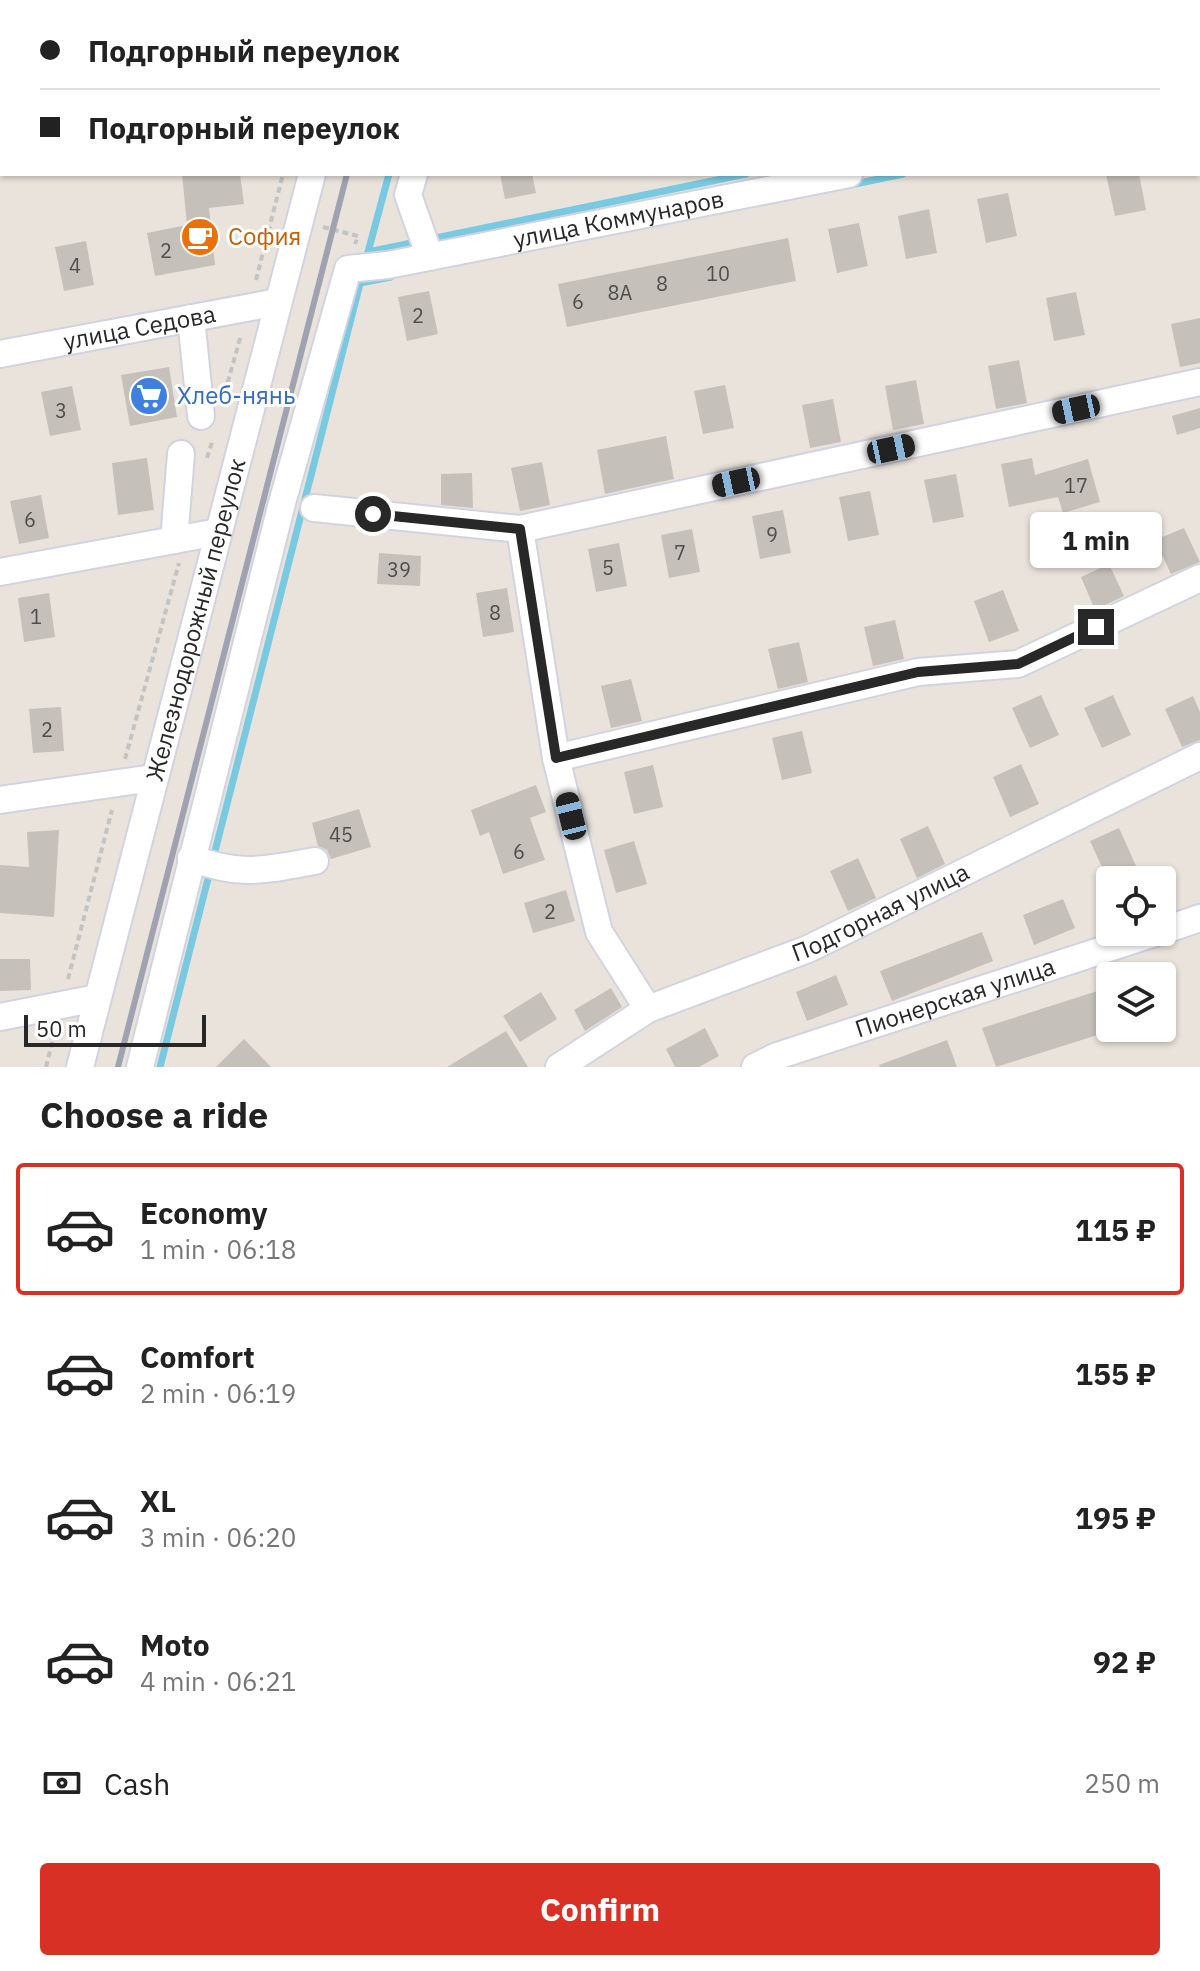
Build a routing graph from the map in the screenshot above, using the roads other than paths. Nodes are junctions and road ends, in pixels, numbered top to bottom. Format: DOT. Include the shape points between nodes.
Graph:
graph roads {
  1 [pos="311,176"];
  2 [pos="413,176"];
  3 [pos="839,176"];
  4 [pos="430,257"];
  5 [pos="278,302"];
  6 [pos="191,318"];
  7 [pos="0,354"];
  8 [pos="1200,382"];
  9 [pos="208,423"];
  10 [pos="181,454"];
  11 [pos="314,508"];
  12 [pos="520,529"];
  13 [pos="218,532"];
  14 [pos="180,539"];
  15 [pos="0,572"];
  16 [pos="1200,578"];
  17 [pos="1200,756"];
  18 [pos="556,758"];
  19 [pos="153,778"];
  20 [pos="0,800"];
  21 [pos="191,858"];
  22 [pos="315,861"];
  23 [pos="1200,918"];
  24 [pos="1176,926"];
  25 [pos="1114,946"];
  26 [pos="97,998"];
  27 [pos="648,1009"];
  28 [pos="0,1017"];
  29 [pos="80,1067"];
  30 [pos="140,1067"];
  31 [pos="559,1067"];
  32 [pos="755,1067"];
  1 -- 5 [label="street, Железнодорожный переулок"];
  2 -- 4 [label="street" via="408,195"];
  3 -- 4 [label="street, улица Коммунаров"];
  4 -- 21 [label="street, улица Коммунаров" via="348,269"];
  5 -- 6 [label="street, улица Седова"];
  5 -- 13 [label="street, Железнодорожный переулок"];
  6 -- 7 [label="street, улица Седова"];
  6 -- 9 [label="street"];
  8 -- 12 [label="street"];
  10 -- 14 [label="street"];
  11 -- 12 [label="street"];
  12 -- 18 [label="street"];
  13 -- 14 [label="street"];
  13 -- 19 [label="street, Железнодорожный переулок"];
  14 -- 15 [label="street"];
  16 -- 18 [label="street" via="1018,664 918,672"];
  17 -- 27 [label="street, Подгорная улица" via="808,949"];
  18 -- 27 [label="street" via="599,932"];
  19 -- 20 [label="street"];
  19 -- 26 [label="street, Железнодорожный переулок"];
  21 -- 22 [label="street" via="226,871"];
  21 -- 30 [label="street"];
  23 -- 24 [label="street, Пионерская улица"];
  25 -- 32 [label="street, Пионерская улица"];
  26 -- 28 [label="street"];
  26 -- 29 [label="street, Железнодорожный переулок"];
  27 -- 31 [label="street, Подгорная улица"];
}
